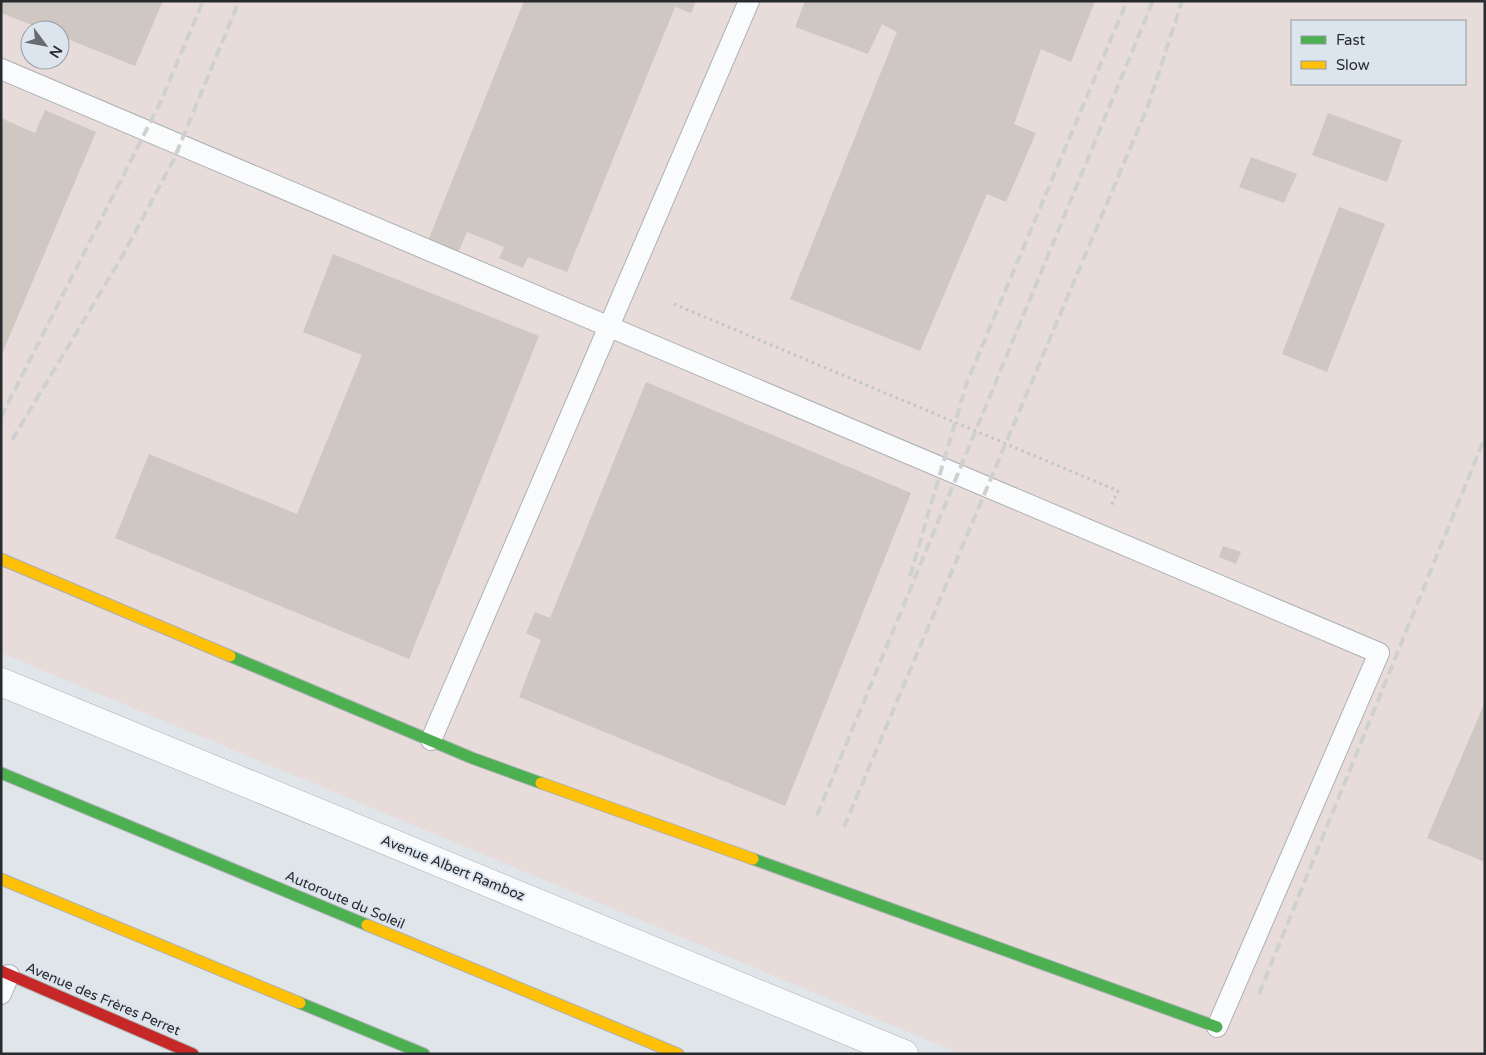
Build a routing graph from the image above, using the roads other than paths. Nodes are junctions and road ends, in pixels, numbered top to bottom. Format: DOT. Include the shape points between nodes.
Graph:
graph roads {
  1 [pos="749,1"];
  2 [pos="1,70"];
  3 [pos="610,328"];
  4 [pos="1,559"];
  5 [pos="1,682"];
  6 [pos="431,740"];
  7 [pos="1,773"];
  8 [pos="1,879"];
  9 [pos="5,973"];
  10 [pos="1,994"];
  11 [pos="1217,1027"];
  12 [pos="193,1054"];
  13 [pos="424,1054"];
  14 [pos="678,1054"];
  15 [pos="904,1054"];
  1 -- 3 [label="lane"];
  2 -- 3 [label="lane"];
  3 -- 6 [label="lane"];
  3 -- 11 [label="lane" via="1379,653"];
  4 -- 6 [label="main road"];
  5 -- 15 [label="street, Avenue Albert Ramboz"];
  6 -- 11 [label="main road" via="472,758"];
  7 -- 14 [label="main road, Autoroute du Soleil"];
  8 -- 13 [label="main road"];
  9 -- 10 [label="lane"];
  9 -- 12 [label="main road, Avenue des Frères Perret"];
}
